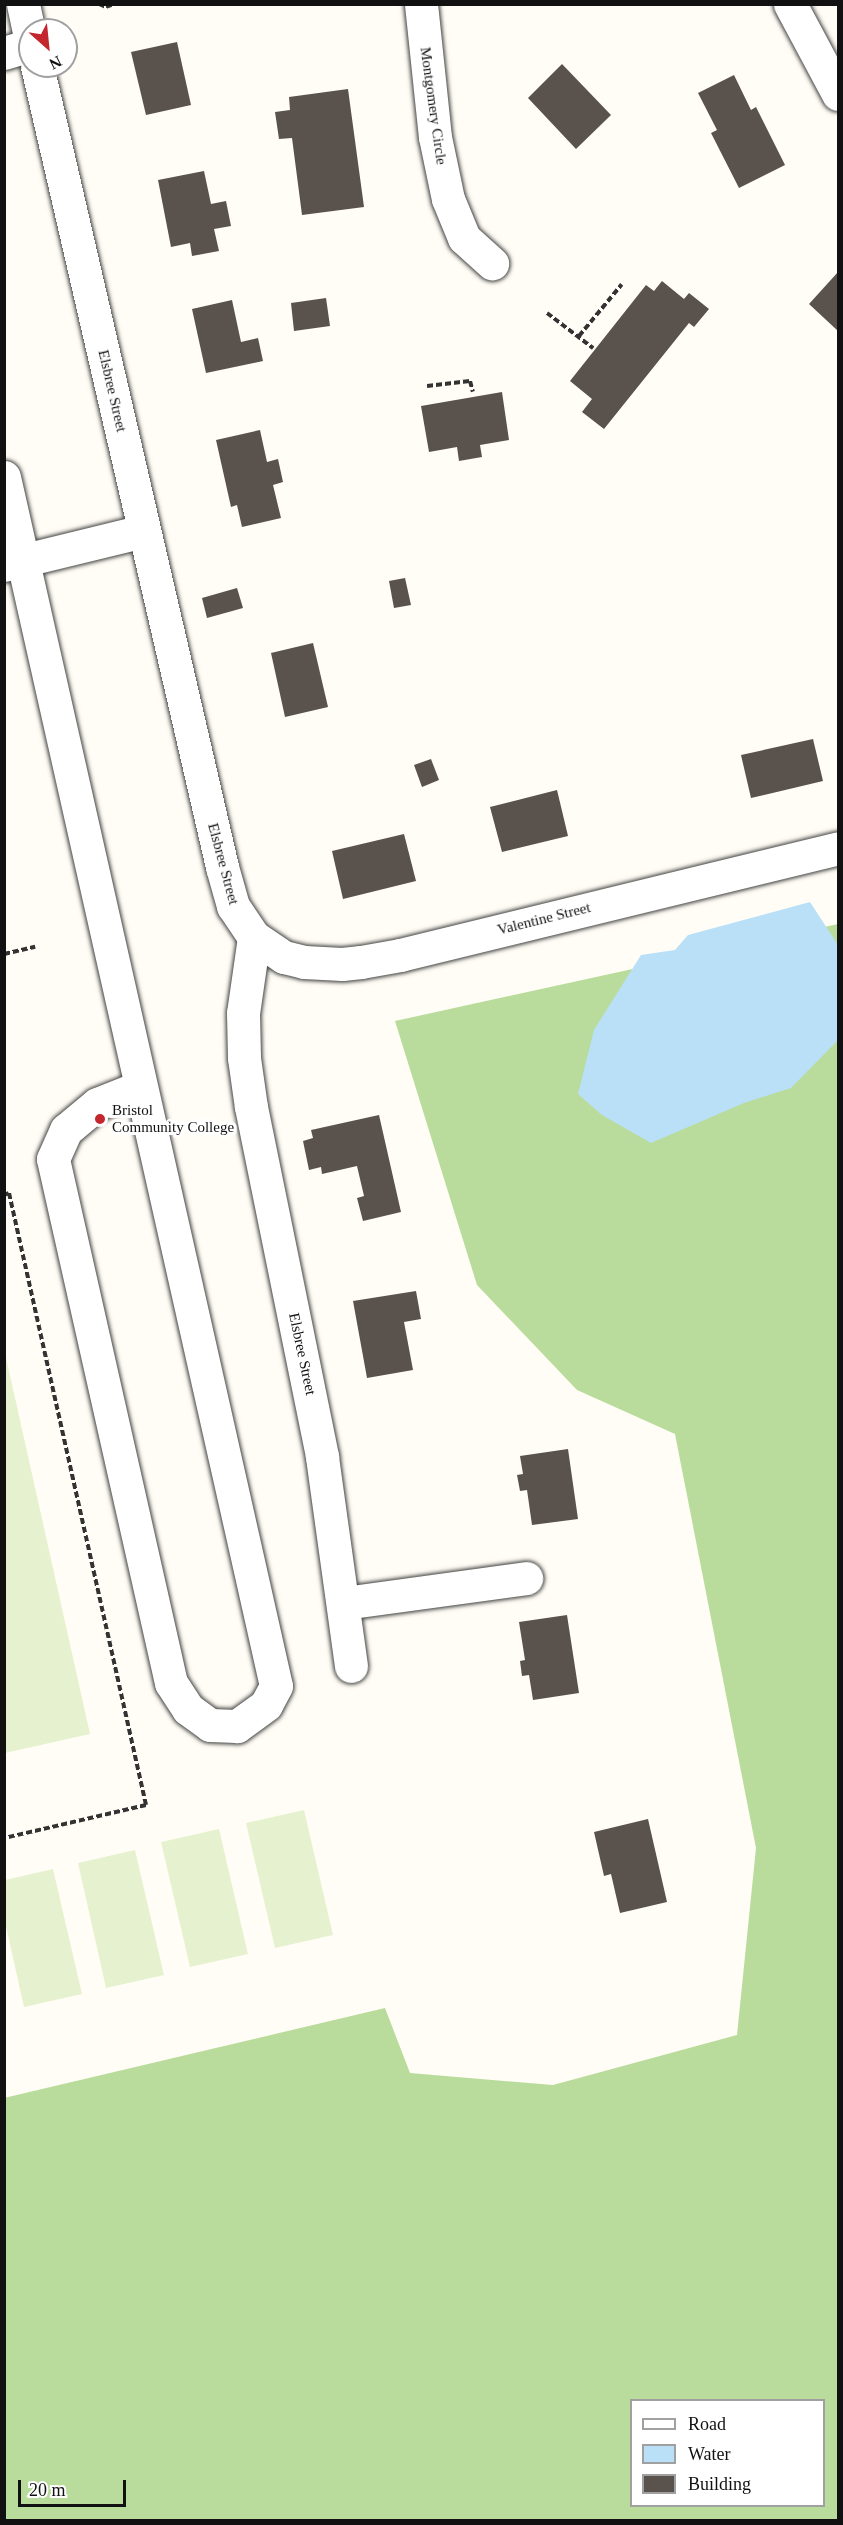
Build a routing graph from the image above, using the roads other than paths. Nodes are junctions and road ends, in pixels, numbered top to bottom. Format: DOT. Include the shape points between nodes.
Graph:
graph roads {
  1 [pos="421,4"];
  2 [pos="790,4"];
  3 [pos="40,78"];
  4 [pos="838,94"];
  5 [pos="492,263"];
  6 [pos="4,477"];
  7 [pos="144,531"];
  8 [pos="14,563"];
  9 [pos="838,848"];
  10 [pos="254,938"];
  11 [pos="140,1087"];
  12 [pos="526,1578"];
  13 [pos="344,1603"];
  14 [pos="351,1666"];
  1 -- 5 [label="street, Montgomery Circle" via="435,137 448,199 464,238"];
  2 -- 4 [label="street"];
  3 -- 7 [label="street, Elsbree Street"];
  6 -- 8 [label="street"];
  7 -- 8 [label="street"];
  7 -- 10 [label="street, Elsbree Street" via="228,890 239,917"];
  8 -- 11 [label="street"];
  9 -- 10 [label="street, Valentine Street" via="361,962 304,962 284,957"];
  10 -- 13 [label="street, Elsbree Street" via="243,1013 249,1097 310,1391"];
  11 -- 11 [label="street" via="276,1686 266,1705 237,1726 210,1725 188,1709 171,1683 53,1159 66,1130 97,1104"];
  12 -- 13 [label="street"];
  13 -- 14 [label="street, Elsbree Street"];
}
